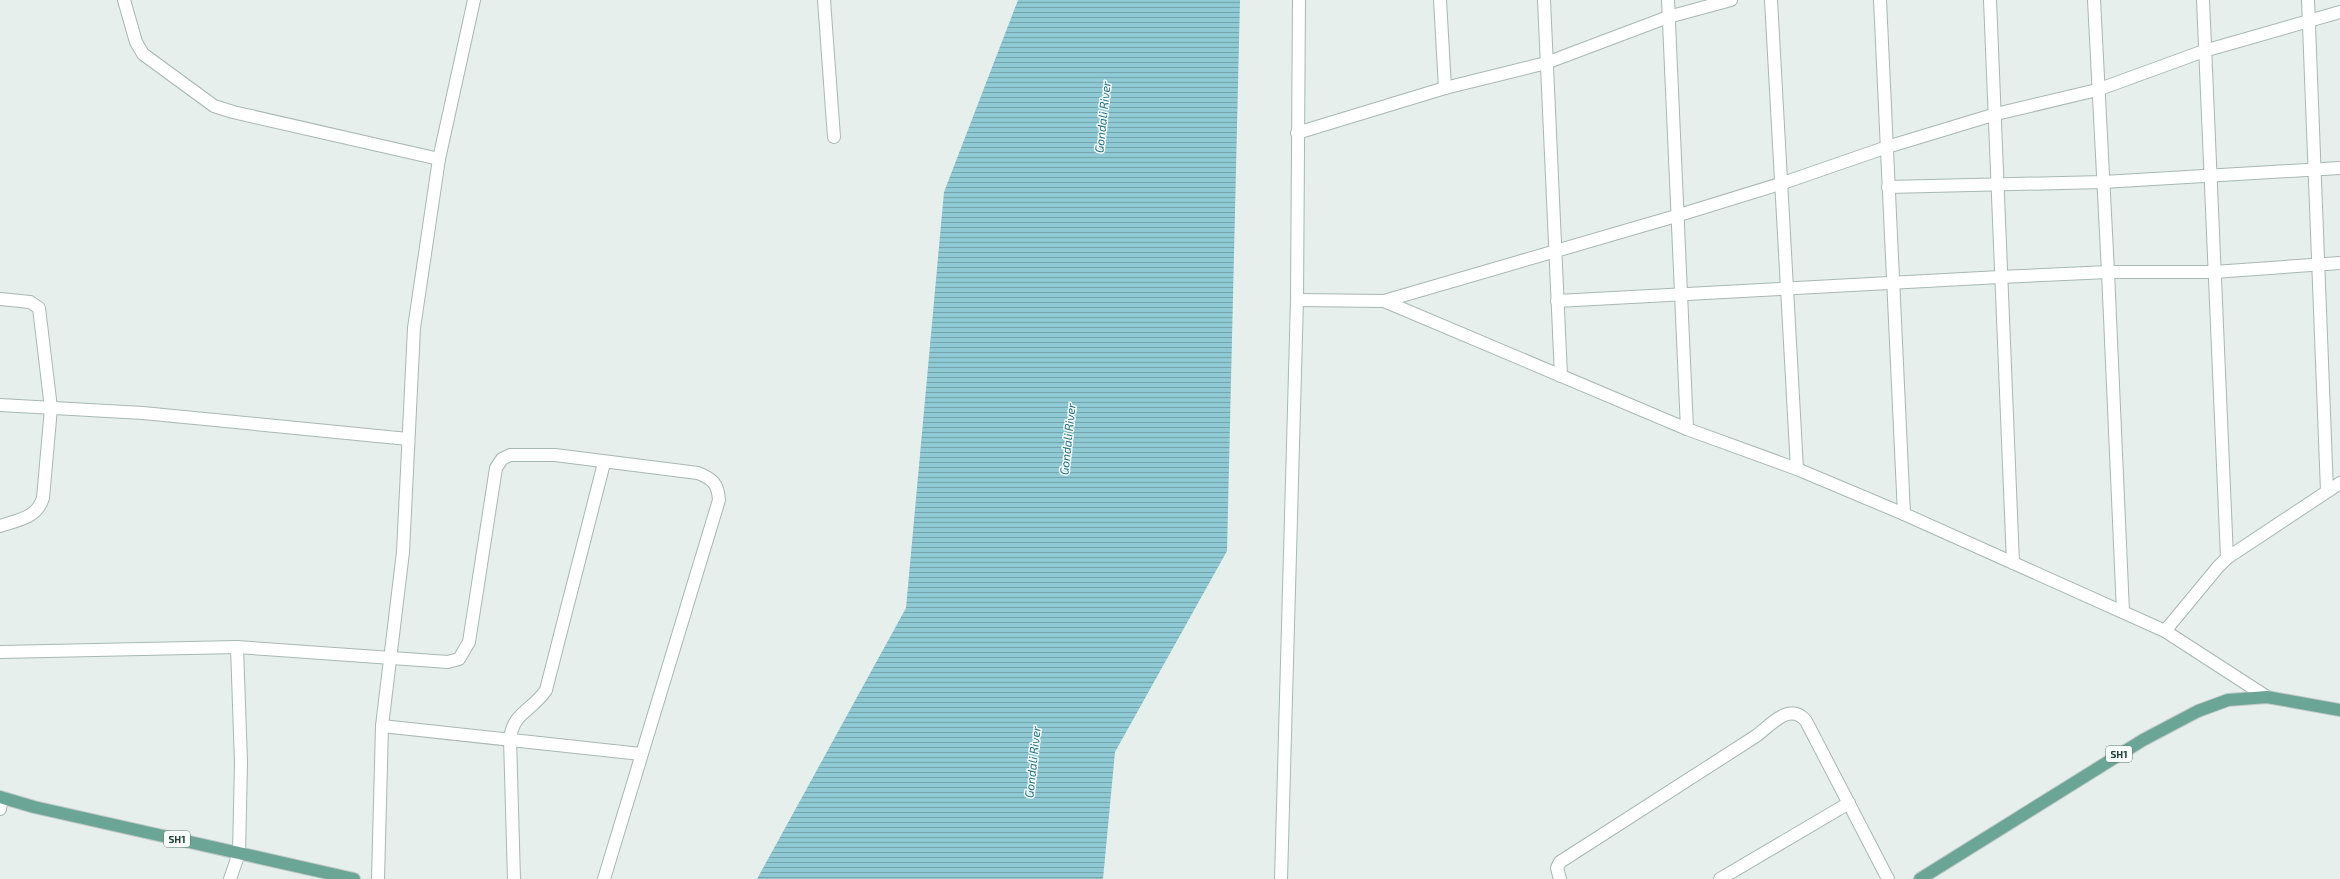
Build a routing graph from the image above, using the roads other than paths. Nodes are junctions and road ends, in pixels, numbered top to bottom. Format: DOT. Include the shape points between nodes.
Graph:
graph roads {
  1 [pos="124,0"];
  2 [pos="474,0"];
  3 [pos="824,0"];
  4 [pos="1300,0"];
  5 [pos="1440,0"];
  6 [pos="1544,0"];
  7 [pos="1668,0"];
  8 [pos="1731,0"];
  9 [pos="1771,0"];
  10 [pos="1880,0"];
  11 [pos="1990,0"];
  12 [pos="2094,0"];
  13 [pos="2203,0"];
  14 [pos="2308,0"];
  15 [pos="2340,12"];
  16 [pos="1668,17"];
  17 [pos="2309,21"];
  18 [pos="2204,51"];
  19 [pos="1546,63"];
  20 [pos="1445,88"];
  21 [pos="2097,90"];
  22 [pos="1996,114"];
  23 [pos="1297,133"];
  24 [pos="834,138"];
  25 [pos="1887,147"];
  26 [pos="439,159"];
  27 [pos="2340,168"];
  28 [pos="2313,170"];
  29 [pos="2210,175"];
  30 [pos="2103,182"];
  31 [pos="1783,183"];
  32 [pos="1997,184"];
  33 [pos="1888,187"];
  34 [pos="1676,216"];
  35 [pos="1555,252"];
  36 [pos="2340,263"];
  37 [pos="2317,265"];
  38 [pos="2108,272"];
  39 [pos="2214,272"];
  40 [pos="2000,277"];
  41 [pos="1892,284"];
  42 [pos="1786,288"];
  43 [pos="1680,294"];
  44 [pos="0,299"];
  45 [pos="1297,300"];
  46 [pos="1557,301"];
  47 [pos="1384,302"];
  48 [pos="1561,376"];
  49 [pos="0,405"];
  50 [pos="51,408"];
  51 [pos="1687,429"];
  52 [pos="408,439"];
  53 [pos="604,463"];
  54 [pos="1797,469"];
  55 [pos="2340,482"];
  56 [pos="2327,491"];
  57 [pos="1904,514"];
  58 [pos="0,526"];
  59 [pos="2227,558"];
  60 [pos="2013,563"];
  61 [pos="2123,612"];
  62 [pos="2165,631"];
  63 [pos="237,647"];
  64 [pos="0,652"];
  65 [pos="390,657"];
  66 [pos="2267,697"];
  67 [pos="2340,710"];
  68 [pos="382,726"];
  69 [pos="510,739"];
  70 [pos="641,754"];
  71 [pos="1,802"];
  72 [pos="1848,804"];
  73 [pos="239,853"];
  74 [pos="230,879"];
  75 [pos="354,879"];
  76 [pos="378,879"];
  77 [pos="514,879"];
  78 [pos="604,879"];
  79 [pos="1281,879"];
  80 [pos="1560,879"];
  81 [pos="1720,879"];
  82 [pos="1888,879"];
  83 [pos="1920,879"];
  1 -- 26 [label="street" via="136,42 143,54 214,106"];
  2 -- 26 [label="street"];
  3 -- 24 [label="street"];
  4 -- 23 [label="street"];
  5 -- 20 [label="street"];
  6 -- 19 [label="street"];
  7 -- 16 [label="street"];
  8 -- 16 [label="street"];
  9 -- 31 [label="street"];
  10 -- 25 [label="street"];
  11 -- 22 [label="street"];
  12 -- 21 [label="street"];
  13 -- 18 [label="street"];
  14 -- 17 [label="street"];
  15 -- 17 [label="street"];
  16 -- 19 [label="street"];
  16 -- 34 [label="street"];
  17 -- 18 [label="street"];
  17 -- 28 [label="street"];
  18 -- 21 [label="street"];
  18 -- 29 [label="street"];
  19 -- 20 [label="street"];
  19 -- 35 [label="street"];
  20 -- 23 [label="street"];
  21 -- 22 [label="street"];
  21 -- 30 [label="street"];
  22 -- 25 [label="street"];
  22 -- 32 [label="street"];
  23 -- 45 [label="street"];
  25 -- 31 [label="street"];
  25 -- 33 [label="street"];
  26 -- 52 [label="street" via="414,328"];
  27 -- 28 [label="street"];
  28 -- 29 [label="street"];
  28 -- 37 [label="street"];
  29 -- 30 [label="street"];
  29 -- 39 [label="street"];
  30 -- 32 [label="street"];
  30 -- 38 [label="street"];
  31 -- 34 [label="street"];
  31 -- 42 [label="street"];
  32 -- 33 [label="street"];
  32 -- 40 [label="street"];
  33 -- 41 [label="street"];
  34 -- 35 [label="street"];
  34 -- 43 [label="street"];
  35 -- 46 [label="street"];
  35 -- 47 [label="street"];
  36 -- 37 [label="street"];
  37 -- 39 [label="street"];
  37 -- 56 [label="street"];
  38 -- 39 [label="street"];
  38 -- 40 [label="street"];
  38 -- 61 [label="street"];
  39 -- 59 [label="street"];
  40 -- 41 [label="street"];
  40 -- 60 [label="street"];
  41 -- 42 [label="street"];
  41 -- 57 [label="street"];
  42 -- 43 [label="street"];
  42 -- 54 [label="street"];
  43 -- 46 [label="street"];
  43 -- 51 [label="street"];
  44 -- 50 [label="street" via="30,302 39,308"];
  45 -- 47 [label="street"];
  45 -- 79 [label="street"];
  46 -- 48 [label="street"];
  47 -- 48 [label="street"];
  48 -- 51 [label="street"];
  49 -- 50 [label="street"];
  50 -- 52 [label="street" via="143,413"];
  50 -- 58 [label="street" via="40,509 32,515"];
  51 -- 54 [label="street"];
  52 -- 65 [label="street" via="403,552"];
  53 -- 65 [label="street" via="555,455 510,455 502,459 496,468 469,642 465,652 459,660 448,662"];
  53 -- 69 [label="street" via="546,690 539,701 515,719"];
  53 -- 70 [label="street" via="698,474 710,478 718,487 719,500"];
  54 -- 57 [label="street"];
  55 -- 56 [label="street"];
  56 -- 59 [label="street"];
  57 -- 60 [label="street"];
  59 -- 62 [label="street"];
  60 -- 61 [label="street"];
  61 -- 62 [label="street"];
  62 -- 66 [label="street"];
  63 -- 64 [label="street"];
  63 -- 65 [label="street"];
  63 -- 73 [label="street" via="241,763"];
  65 -- 68 [label="street"];
  66 -- 67 [label="main road, SH1"];
  66 -- 83 [label="main road, SH1" via="2228,700 2198,711 2164,729"];
  68 -- 69 [label="street"];
  68 -- 76 [label="street"];
  69 -- 70 [label="street"];
  69 -- 77 [label="street"];
  70 -- 78 [label="street"];
  71 -- 73 [label="main road, SH1"];
  72 -- 80 [label="street" via="1806,721 1801,714 1793,712 1784,715 1756,736 1560,862 1557,868"];
  72 -- 81 [label="street"];
  72 -- 82 [label="street"];
  73 -- 74 [label="street"];
  73 -- 75 [label="main road, SH1"];
}
